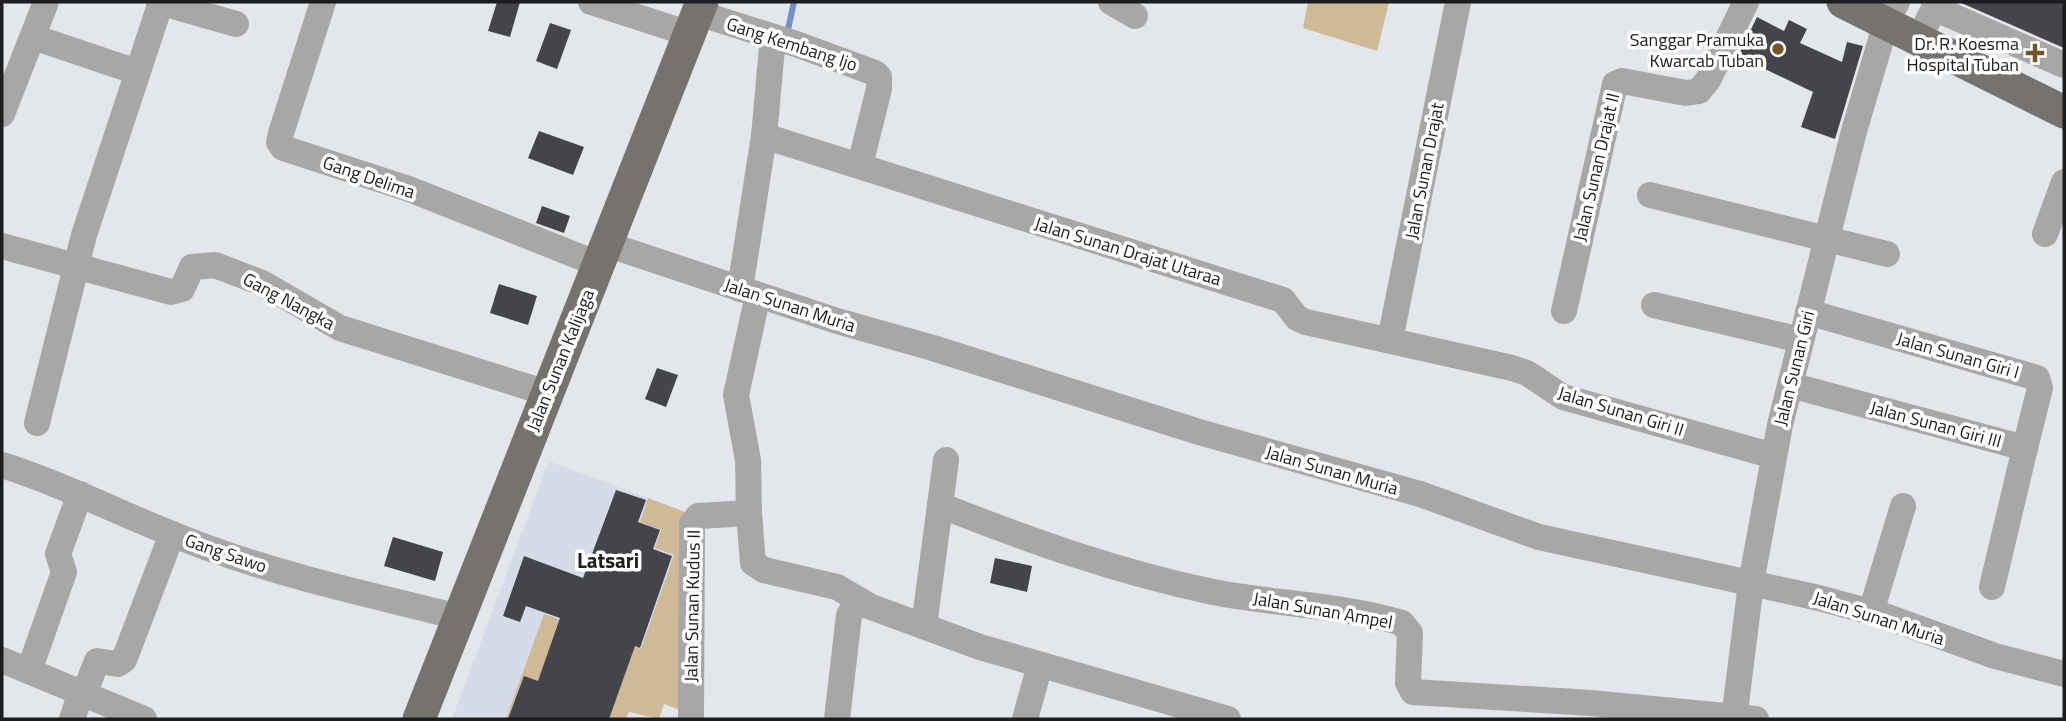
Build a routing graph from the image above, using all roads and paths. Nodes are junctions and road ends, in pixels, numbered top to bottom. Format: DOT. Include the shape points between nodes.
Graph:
graph roads {
  1 [pos="46,2"];
  2 [pos="160,2"];
  3 [pos="323,2"];
  4 [pos="591,2"];
  5 [pos="1111,2"];
  6 [pos="1458,2"];
  7 [pos="1746,2"];
  8 [pos="1843,2"];
  9 [pos="1930,4"];
  10 [pos="697,16"];
  11 [pos="1135,16"];
  12 [pos="236,24"];
  13 [pos="1902,24"];
  14 [pos="33,37"];
  15 [pos="782,40"];
  16 [pos="2064,65"];
  17 [pos="137,72"];
  18 [pos="2064,112"];
  19 [pos="2,114"];
  20 [pos="764,136"];
  21 [pos="860,165"];
  22 [pos="2064,182"];
  23 [pos="1650,195"];
  24 [pos="2045,234"];
  25 [pos="1827,238"];
  26 [pos="2,246"];
  27 [pos="602,254"];
  28 [pos="1887,254"];
  29 [pos="76,268"];
  30 [pos="749,292"];
  31 [pos="1654,305"];
  32 [pos="1564,311"];
  33 [pos="1808,313"];
  34 [pos="1390,340"];
  35 [pos="1801,340"];
  36 [pos="1790,385"];
  37 [pos="547,393"];
  38 [pos="37,423"];
  39 [pos="2025,448"];
  40 [pos="1774,456"];
  41 [pos="946,460"];
  42 [pos="2,465"];
  43 [pos="80,494"];
  44 [pos="940,505"];
  45 [pos="1903,506"];
  46 [pos="749,513"];
  47 [pos="172,534"];
  48 [pos="1751,583"];
  49 [pos="1992,587"];
  50 [pos="866,604"];
  51 [pos="1871,612"];
  52 [pos="459,617"];
  53 [pos="924,626"];
  54 [pos="2,660"];
  55 [pos="1040,665"];
  56 [pos="29,671"];
  57 [pos="2064,674"];
  58 [pos="82,694"];
  59 [pos="1445,707"];
  60 [pos="1741,718"];
  61 [pos="72,719"];
  62 [pos="144,719"];
  63 [pos="419,719"];
  64 [pos="691,719"];
  65 [pos="837,719"];
  66 [pos="1025,719"];
  67 [pos="1228,719"];
  1 -- 14 [label="street"];
  2 -- 12 [label="street"];
  2 -- 17 [label="street"];
  3 -- 27 [label="street, Gang Delima" via="281,133 283,148"];
  4 -- 10 [label="street, Gang Kembang Ijo"];
  5 -- 11 [label="street"];
  6 -- 34 [label="street, Jalan Sunan Drajat"];
  7 -- 32 [label="street, Jalan Sunan Drajat II" via="1699,91 1686,93 1622,80 1615,83"];
  8 -- 13 [label="main road"];
  9 -- 13 [label="street, Jalan Sunan Giri"];
  9 -- 16 [label="street"];
  10 -- 15 [label="street, Gang Kembang Ijo"];
  10 -- 27 [label="main road, Jalan Sunan Kalijaga"];
  13 -- 18 [label="main road"];
  13 -- 25 [label="street, Jalan Sunan Giri"];
  14 -- 17 [label="street"];
  14 -- 19 [label="street"];
  15 -- 20 [label="street"];
  15 -- 21 [label="street, Gang Kembang Ijo" via="878,77"];
  17 -- 29 [label="street"];
  20 -- 21 [label="street, Jalan Sunan Drajat Utaraa"];
  20 -- 30 [label="street"];
  21 -- 34 [label="street, Jalan Sunan Drajat Utaraa" via="1283,300 1306,322"];
  22 -- 24 [label="street"];
  23 -- 25 [label="street"];
  25 -- 28 [label="street"];
  25 -- 33 [label="street, Jalan Sunan Giri"];
  26 -- 29 [label="street, Gang Nangka"];
  27 -- 30 [label="street, Jalan Sunan Muria"];
  27 -- 37 [label="main road, Jalan Sunan Kalijaga"];
  29 -- 37 [label="street, Gang Nangka" via="176,292 192,267 215,265 262,283 340,328"];
  29 -- 38 [label="street"];
  30 -- 46 [label="street" via="736,395 748,460"];
  30 -- 48 [label="street, Jalan Sunan Muria" via="1199,432 1420,494 1539,537"];
  31 -- 35 [label="street"];
  33 -- 35 [label="street, Jalan Sunan Giri"];
  33 -- 39 [label="street, Jalan Sunan Giri I" via="2034,376 2040,387"];
  34 -- 40 [label="street, Jalan Sunan Giri II" via="1512,368 1570,399"];
  35 -- 36 [label="street, Jalan Sunan Giri"];
  36 -- 39 [label="street, Jalan Sunan Giri III"];
  36 -- 40 [label="street, Jalan Sunan Giri"];
  37 -- 52 [label="main road, Jalan Sunan Kalijaga"];
  39 -- 49 [label="street, Jalan Sunan Giri III"];
  40 -- 48 [label="street, Jalan Sunan Giri"];
  41 -- 44 [label="street"];
  42 -- 43 [label="street, Gang Sawo"];
  43 -- 47 [label="street, Gang Sawo"];
  43 -- 56 [label="street" via="58,554 64,572"];
  44 -- 53 [label="street"];
  44 -- 59 [label="street, Jalan Sunan Ampel" via="1064,552 1203,589 1402,623 1410,633 1410,690"];
  45 -- 51 [label="street"];
  46 -- 50 [label="street" via="753,564 837,587"];
  46 -- 64 [label="street, Jalan Sunan Kudus II" via="698,516 692,524"];
  47 -- 52 [label="street, Gang Sawo" via="282,571"];
  47 -- 58 [label="street" via="124,660 118,664 97,660"];
  48 -- 51 [label="street, Jalan Sunan Muria"];
  48 -- 60 [label="street, Jalan Sunan Giri"];
  50 -- 53 [label="street"];
  50 -- 65 [label="street" via="855,606 849,615"];
  51 -- 57 [label="street, Jalan Sunan Muria" via="1995,656"];
  52 -- 63 [label="main road, Jalan Sunan Kalijaga"];
  53 -- 55 [label="street"];
  54 -- 56 [label="street"];
  55 -- 66 [label="street"];
  55 -- 67 [label="street"];
  56 -- 58 [label="street"];
  58 -- 61 [label="street"];
  58 -- 62 [label="street"];
  59 -- 60 [label="street, Jalan Sunan Ampel" via="1591,703"];
}
